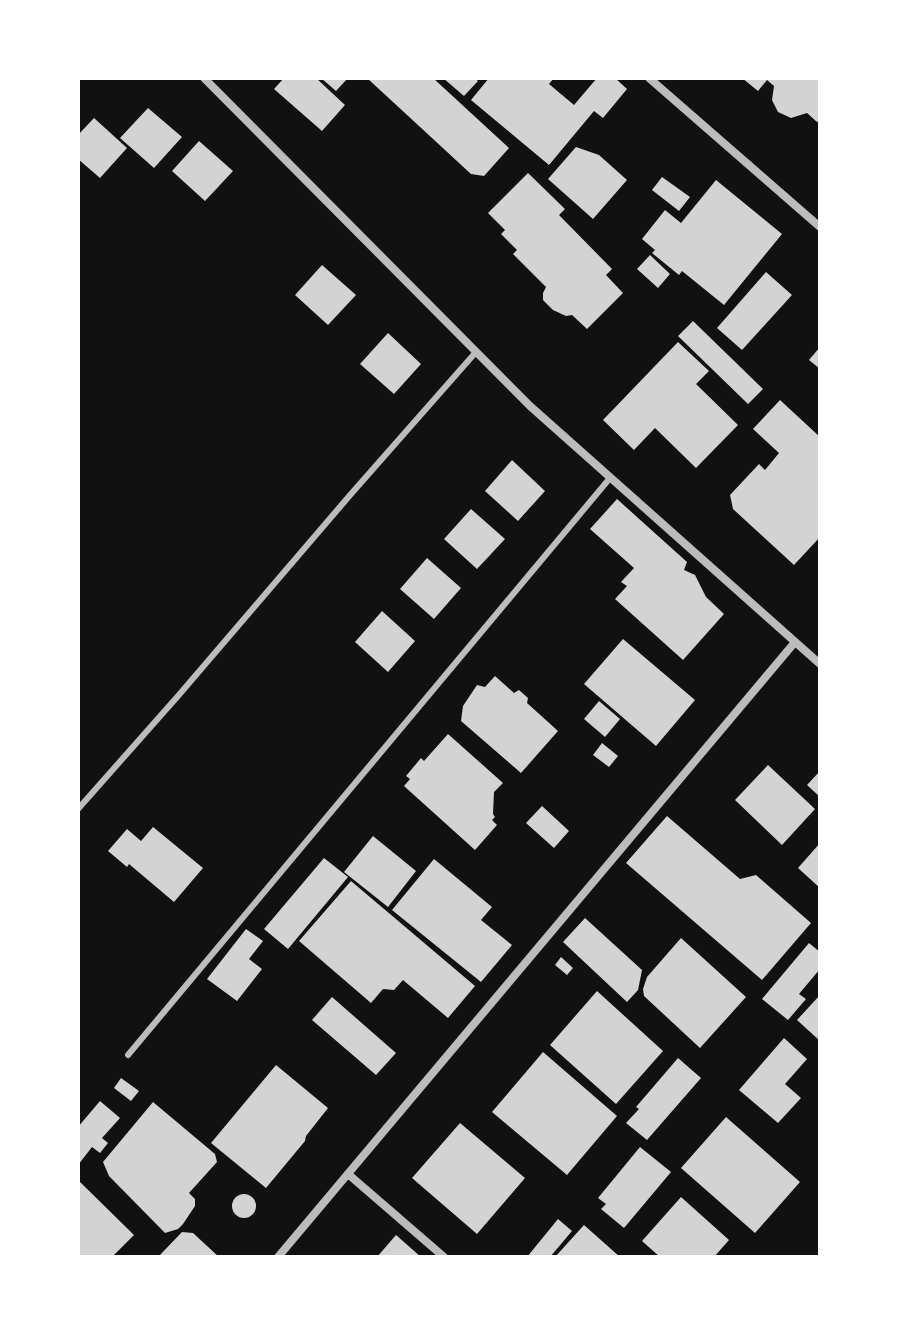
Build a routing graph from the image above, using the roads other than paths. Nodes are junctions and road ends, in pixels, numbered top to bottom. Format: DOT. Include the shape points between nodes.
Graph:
graph roads {
  1 [pos="204,78"];
  2 [pos="649,78"];
  3 [pos="820,227"];
  4 [pos="476,352"];
  5 [pos="610,478"];
  6 [pos="795,642"];
  7 [pos="820,664"];
  8 [pos="78,809"];
  9 [pos="128,1055"];
  10 [pos="348,1174"];
  11 [pos="278,1257"];
  12 [pos="444,1257"];
  1 -- 4 [label="street"];
  2 -- 3 [label="street"];
  4 -- 5 [label="street"];
  4 -- 8 [label="lane"];
  5 -- 6 [label="street"];
  5 -- 9 [label="lane"];
  6 -- 7 [label="street"];
  6 -- 10 [label="street"];
  10 -- 11 [label="street"];
  10 -- 12 [label="street"];
}
